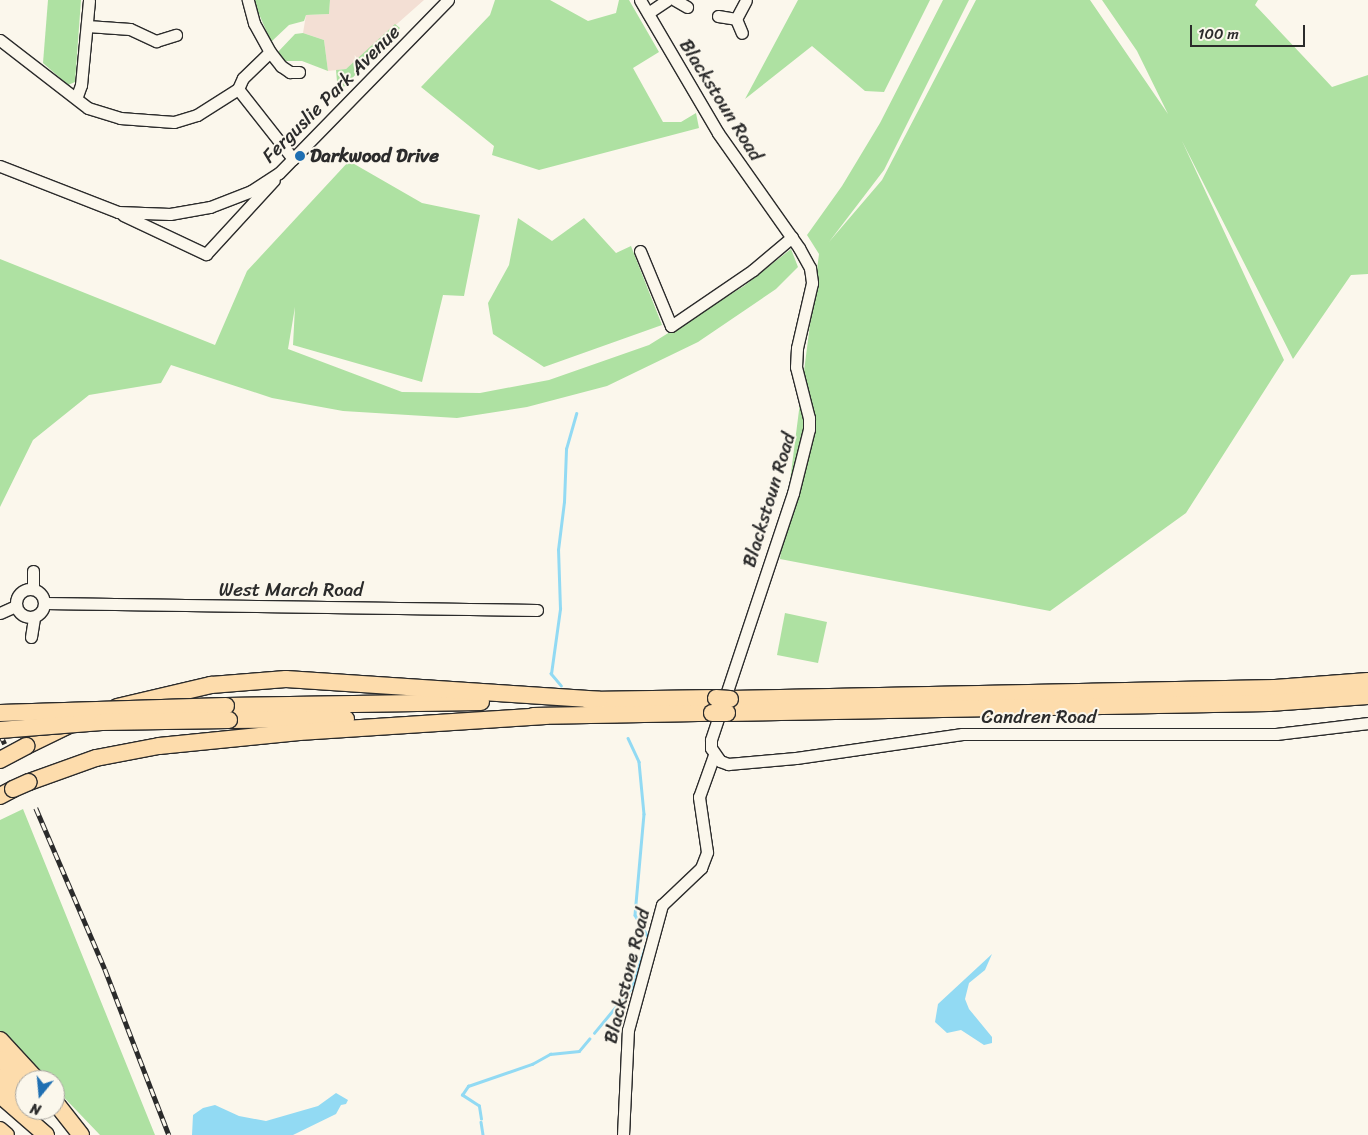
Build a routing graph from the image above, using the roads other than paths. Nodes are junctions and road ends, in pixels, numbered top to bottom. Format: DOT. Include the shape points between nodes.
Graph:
graph roads {
  1 [pos="89,0"];
  2 [pos="248,0"];
  3 [pos="448,0"];
  4 [pos="640,0"];
  5 [pos="667,0"];
  6 [pos="675,0"];
  7 [pos="746,0"];
  8 [pos="687,7"];
  9 [pos="648,13"];
  10 [pos="718,16"];
  11 [pos="736,19"];
  12 [pos="87,26"];
  13 [pos="742,33"];
  14 [pos="176,35"];
  15 [pos="0,40"];
  16 [pos="270,52"];
  17 [pos="299,72"];
  18 [pos="238,89"];
  19 [pos="77,96"];
  20 [pos="293,159"];
  21 [pos="0,166"];
  22 [pos="279,173"];
  23 [pos="118,212"];
  24 [pos="792,237"];
  25 [pos="640,251"];
  26 [pos="33,571"];
  27 [pos="33,589"];
  28 [pos="44,603"];
  29 [pos="16,606"];
  30 [pos="537,610"];
  31 [pos="0,613"];
  32 [pos="34,617"];
  33 [pos="31,637"];
  34 [pos="1368,681"];
  35 [pos="1368,696"];
  36 [pos="599,700"];
  37 [pos="721,706"];
  38 [pos="0,713"];
  39 [pos="227,713"];
  40 [pos="545,716"];
  41 [pos="1368,723"];
  42 [pos="0,730"];
  43 [pos="714,755"];
  44 [pos="0,760"];
  45 [pos="7,793"];
  46 [pos="0,1040"];
  47 [pos="0,1060"];
  48 [pos="27,1070"];
  49 [pos="15,1073"];
  50 [pos="0,1077"];
  51 [pos="15,1091"];
  52 [pos="0,1095"];
  53 [pos="65,1115"];
  54 [pos="44,1120"];
  55 [pos="63,1120"];
  56 [pos="0,1129"];
  57 [pos="7,1135"];
  58 [pos="46,1135"];
  59 [pos="58,1135"];
  60 [pos="76,1135"];
  61 [pos="81,1135"];
  62 [pos="623,1135"];
  1 -- 12 [label="street"];
  2 -- 16 [label="street" via="254,23"];
  3 -- 20 [label="street, Ferguslie Park Avenue"];
  4 -- 9 [label="street, Blackstoun Road"];
  5 -- 9 [label="street"];
  6 -- 8 [label="street"];
  7 -- 11 [label="street"];
  9 -- 24 [label="street, Blackstoun Road" via="718,133"];
  10 -- 11 [label="street"];
  11 -- 13 [label="street"];
  12 -- 14 [label="street" via="130,29 156,41"];
  12 -- 19 [label="street" via="82,85"];
  15 -- 19 [label="street"];
  16 -- 17 [label="street" via="285,69"];
  16 -- 18 [label="street" via="243,78"];
  18 -- 19 [label="street" via="197,115 174,122 120,118 88,108"];
  18 -- 20 [label="street"];
  20 -- 22 [label="street, Ferguslie Park Avenue"];
  21 -- 23 [label="street, Ferguslie Park Avenue"];
  22 -- 23 [label="street, Ferguslie Park Avenue" via="251,191 210,207 170,214"];
  22 -- 23 [label="street" via="206,254"];
  24 -- 25 [label="street" via="753,270 671,326"];
  24 -- 43 [label="street, Blackstoun Road" via="810,268 812,283 796,348 796,367 810,418 809,429 793,493 711,740"];
  26 -- 27 [label="street"];
  27 -- 28 [label="street" via="41,594"];
  27 -- 29 [label="street" via="20,593"];
  28 -- 30 [label="street, West March Road"];
  28 -- 32 [label="street" via="42,612"];
  29 -- 31 [label="street"];
  29 -- 32 [label="street" via="25,616"];
  32 -- 33 [label="street"];
  34 -- 37 [label="highway" via="1266,689"];
  35 -- 37 [label="highway" via="1269,703"];
  36 -- 37 [label="highway"];
  36 -- 39 [label="highway"];
  36 -- 44 [label="highway, bridge" via="318,679 252,680 135,701 79,720"];
  37 -- 40 [label="highway"];
  38 -- 39 [label="highway, bridge"];
  39 -- 40 [label="highway"];
  39 -- 42 [label="highway, bridge"];
  40 -- 45 [label="highway, bridge" via="299,732 159,746 96,758"];
  41 -- 43 [label="street, Candren Road" via="1276,734 962,734 796,758 728,764"];
  43 -- 62 [label="street, Blackstone Road" via="699,797 707,852 701,868 662,905 653,931 642,989 628,1030"];
  46 -- 48 [label="highway"];
  47 -- 49 [label="highway"];
  50 -- 51 [label="highway"];
  52 -- 58 [label="highway"];
  53 -- 61 [label="highway"];
  54 -- 59 [label="highway"];
  55 -- 60 [label="highway"];
  56 -- 57 [label="main road"];
}
